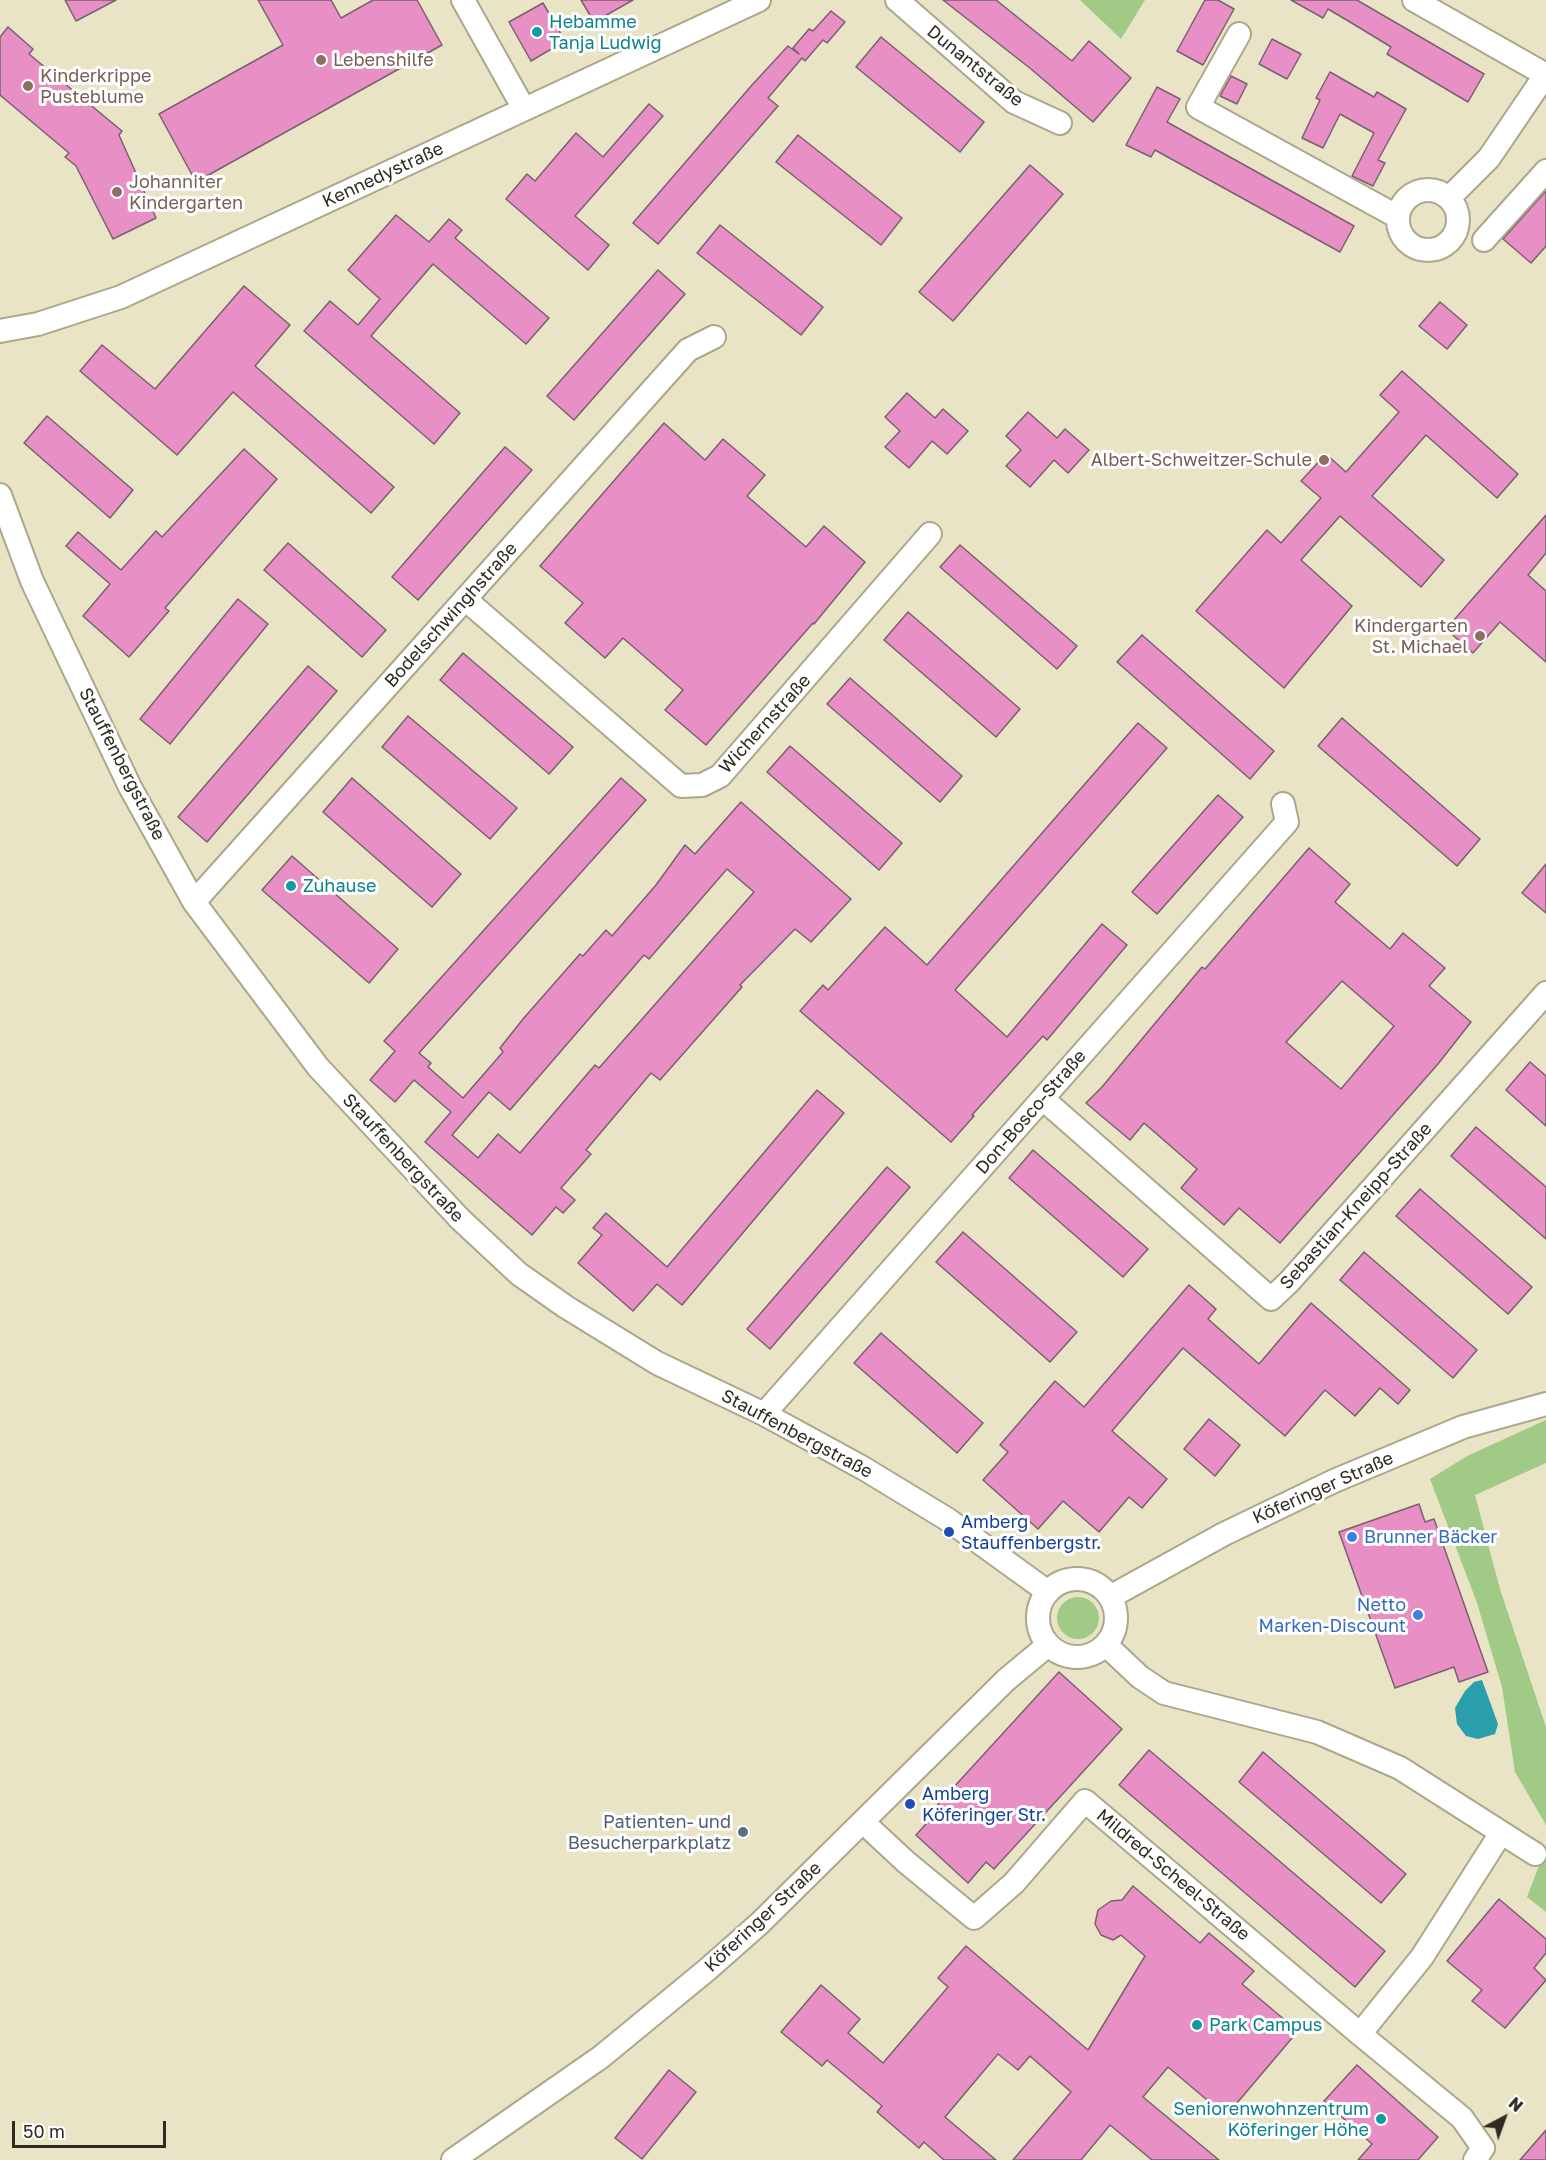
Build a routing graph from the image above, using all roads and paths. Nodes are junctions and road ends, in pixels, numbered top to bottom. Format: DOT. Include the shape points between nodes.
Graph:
graph roads {
  1 [pos="759,0"];
  2 [pos="897,0"];
  3 [pos="1414,0"];
  4 [pos="472,3"];
  5 [pos="1239,34"];
  6 [pos="1546,75"];
  7 [pos="524,109"];
  8 [pos="1060,123"];
  9 [pos="1546,171"];
  10 [pos="1449,198"];
  11 [pos="1398,217"];
  12 [pos="1484,240"];
  13 [pos="0,331"];
  14 [pos="714,337"];
  15 [pos="0,495"];
  16 [pos="930,534"];
  17 [pos="465,599"];
  18 [pos="1283,804"];
  19 [pos="194,902"];
  20 [pos="1546,993"];
  21 [pos="1043,1099"];
  22 [pos="1546,1404"];
  23 [pos="764,1414"];
  24 [pos="1048,1592"];
  25 [pos="1110,1597"];
  26 [pos="1048,1645"];
  27 [pos="1106,1645"];
  28 [pos="863,1822"];
  29 [pos="1501,1833"];
  30 [pos="1536,1854"];
  31 [pos="1360,2034"];
  32 [pos="453,2160"];
  33 [pos="1475,2160"];
  1 -- 7 [label="street, Kennedystraße"];
  2 -- 8 [label="street, Dunantstraße" via="1014,102"];
  3 -- 6 [label="street"];
  4 -- 7 [label="street"];
  5 -- 11 [label="street" via="1198,107"];
  6 -- 10 [label="street" via="1489,159"];
  7 -- 13 [label="street, Kennedystraße" via="121,297 38,324"];
  9 -- 12 [label="street"];
  10 -- 11 [label="street" via="1440,192 1419,191 1409,196"];
  10 -- 11 [label="street" via="1455,206 1458,224 1455,234 1443,246 1431,249 1412,245 1399,228"];
  14 -- 17 [label="street, Bodelschwinghstraße" via="688,350"];
  15 -- 19 [label="street, Stauffenbergstraße" via="33,581 120,765"];
  16 -- 17 [label="street, Wichernstraße" via="720,776 702,785 681,786"];
  17 -- 19 [label="street, Bodelschwinghstraße"];
  18 -- 21 [label="street, Don-Bosco-Straße" via="1287,822"];
  19 -- 23 [label="street, Stauffenbergstraße" via="318,1067 460,1219 519,1274 657,1363"];
  20 -- 21 [label="street, Sebastian-Kneipp-Straße" via="1271,1299"];
  21 -- 23 [label="street, Don-Bosco-Straße"];
  22 -- 25 [label="street, Köferinger Straße" via="1463,1427 1334,1481 1224,1534"];
  23 -- 24 [label="street, Stauffenbergstraße" via="947,1519"];
  24 -- 25 [label="street" via="1057,1584 1080,1579 1092,1582"];
  24 -- 26 [label="street" via="1038,1612 1038,1624"];
  25 -- 27 [label="street" via="1116,1622"];
  26 -- 27 [label="street" via="1058,1653 1077,1657 1096,1653"];
  26 -- 28 [label="street, Köferinger Straße" via="1006,1680"];
  27 -- 29 [label="street" via="1164,1693 1317,1732 1400,1767"];
  28 -- 31 [label="street, Mildred-Scheel-Straße" via="974,1918 1014,1883 1085,1801"];
  28 -- 32 [label="street, Köferinger Straße" via="708,1969 601,2056"];
  29 -- 30 [label="street"];
  29 -- 31 [label="street" via="1422,1957"];
  31 -- 33 [label="street, Mildred-Scheel-Straße" via="1462,2118 1483,2148"];
}
